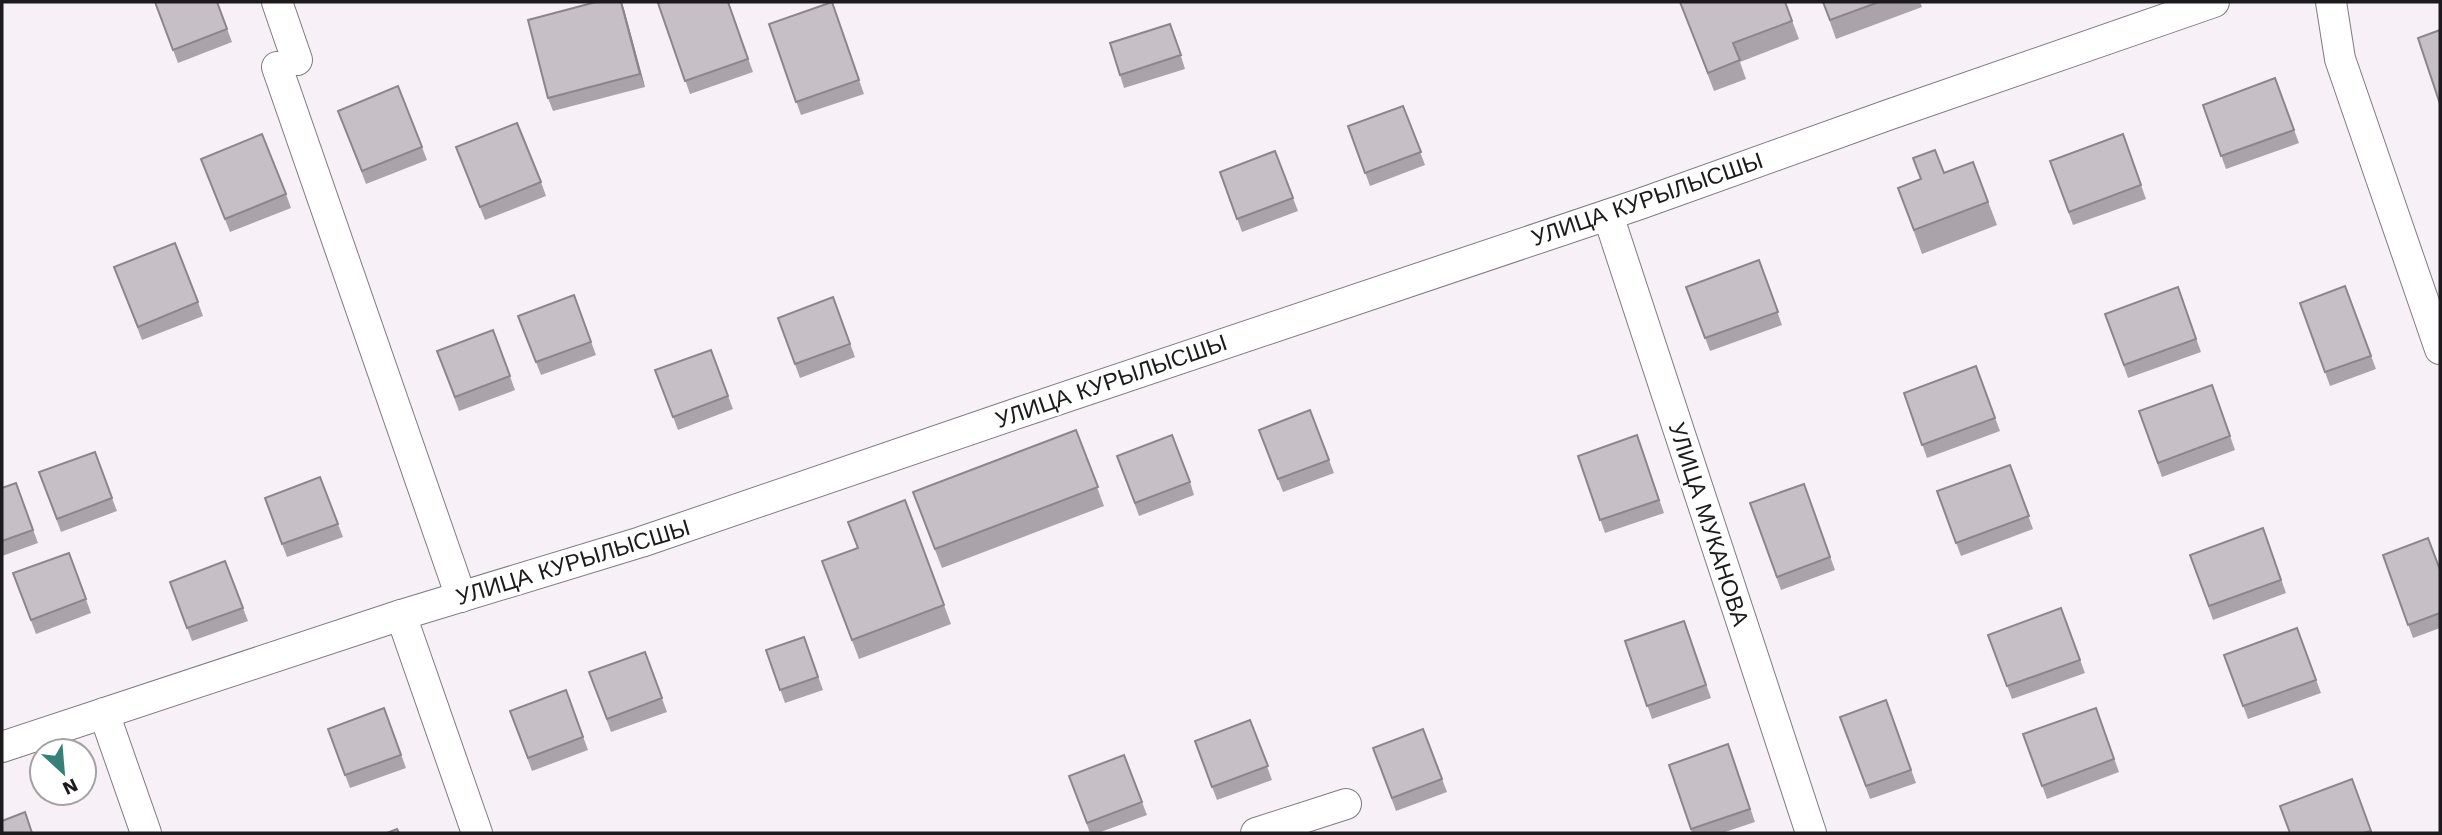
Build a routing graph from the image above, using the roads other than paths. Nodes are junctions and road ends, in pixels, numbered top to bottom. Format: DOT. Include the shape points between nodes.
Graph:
graph roads {
  1 [pos="277,2"];
  2 [pos="2214,2"];
  3 [pos="2331,2"];
  4 [pos="1608,215"];
  5 [pos="2440,349"];
  6 [pos="461,597"];
  7 [pos="401,615"];
  8 [pos="104,713"];
  9 [pos="2,747"];
  10 [pos="1346,804"];
  11 [pos="146,833"];
  12 [pos="477,833"];
  13 [pos="1256,833"];
  14 [pos="1811,833"];
  1 -- 6 [label="street" via="287,63"];
  2 -- 4 [label="street, УЛИЦА КУРЫЛЫСШЫ"];
  3 -- 5 [label="street" via="2340,59"];
  4 -- 6 [label="street, УЛИЦА КУРЫЛЫСШЫ" via="641,542"];
  4 -- 14 [label="street, УЛИЦА МУКАНОВА"];
  6 -- 7 [label="street, УЛИЦА КУРЫЛЫСШЫ"];
  7 -- 8 [label="street, УЛИЦА КУРЫЛЫСШЫ"];
  7 -- 12 [label="street"];
  8 -- 9 [label="street, УЛИЦА КУРЫЛЫСШЫ"];
  8 -- 11 [label="street"];
  10 -- 13 [label="street"];
}
